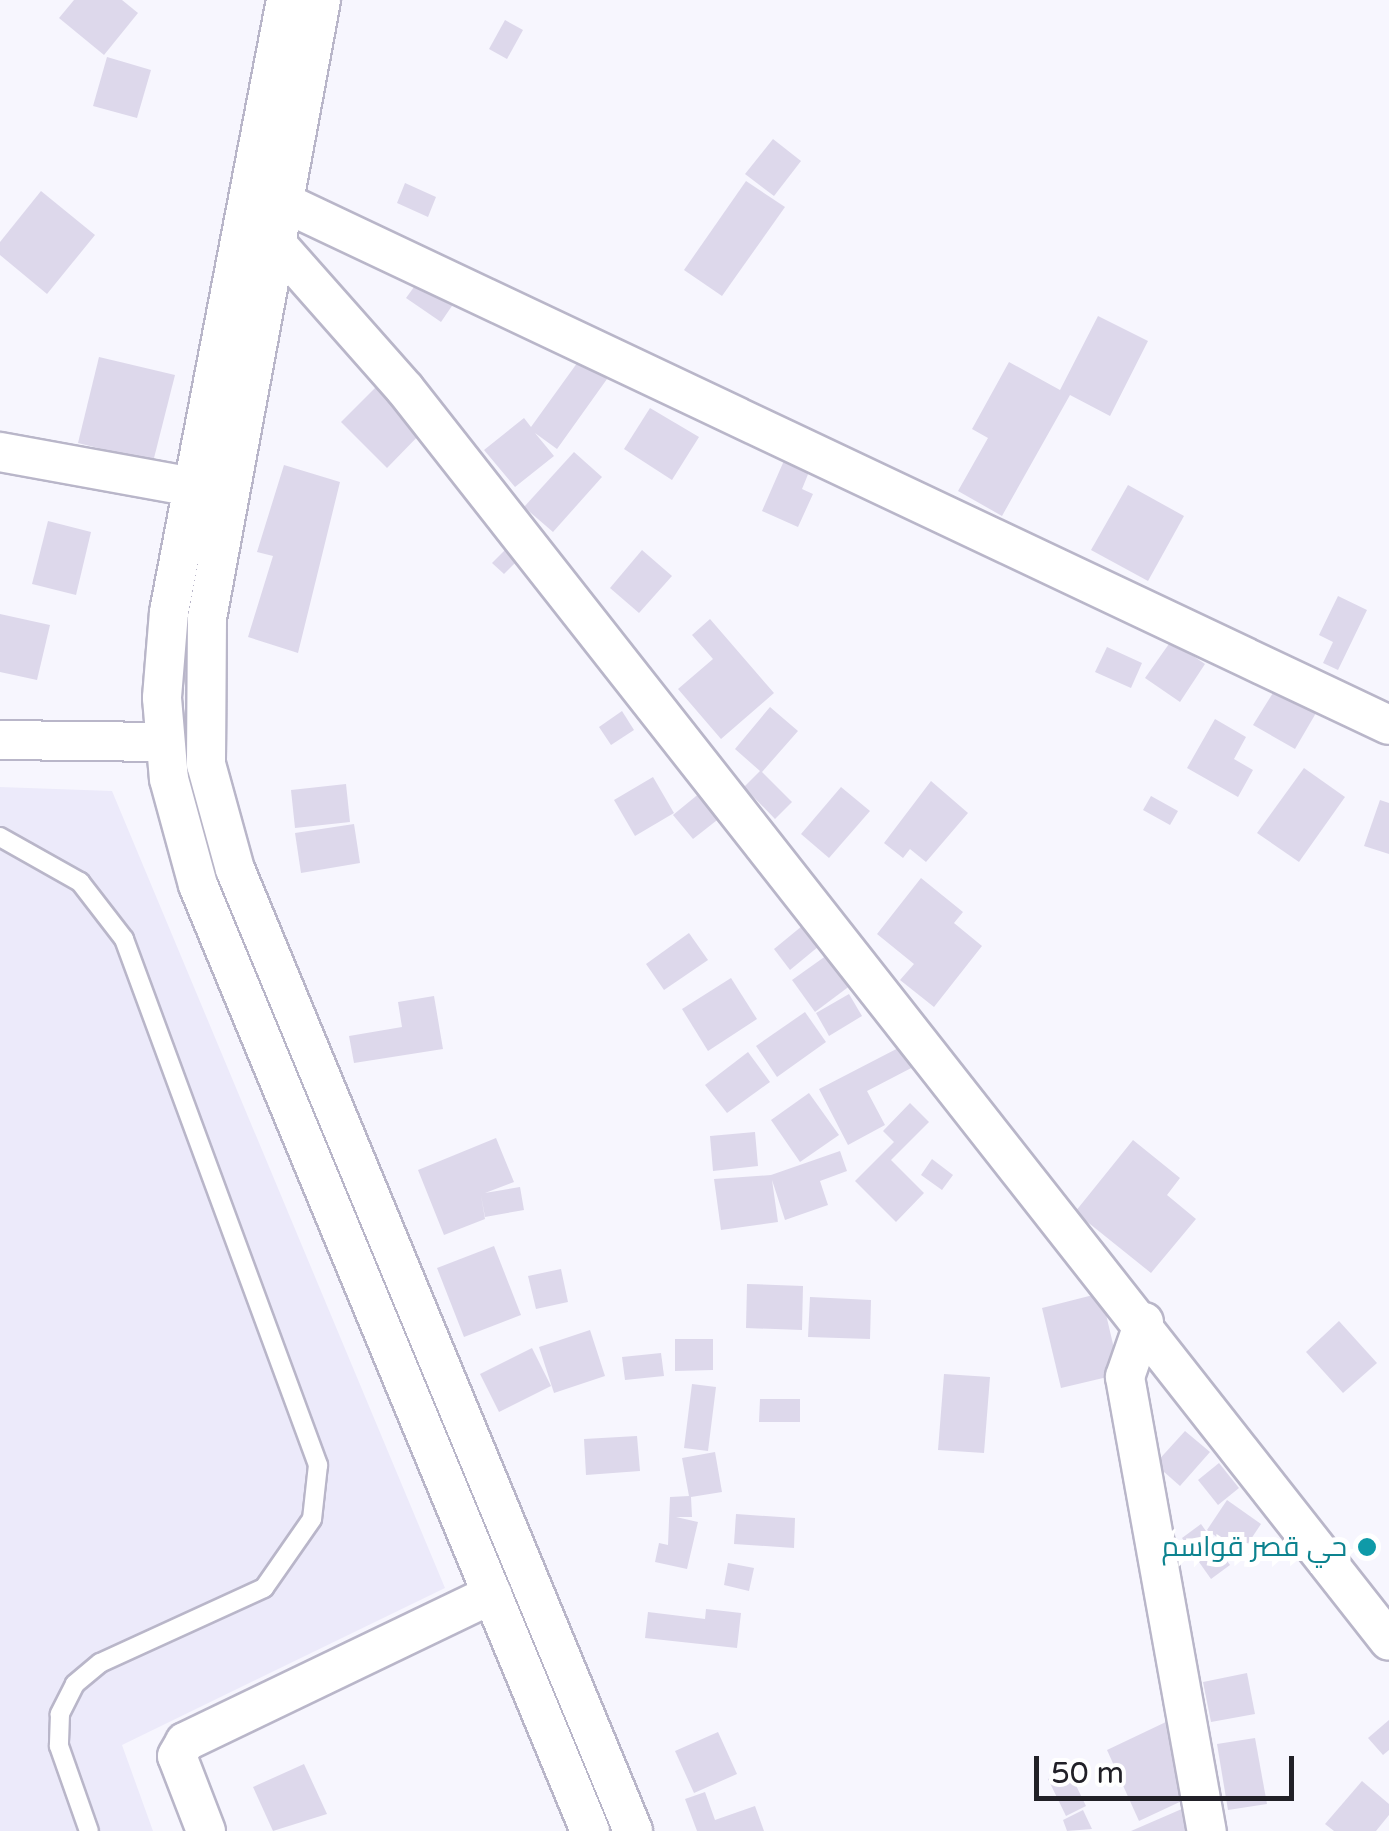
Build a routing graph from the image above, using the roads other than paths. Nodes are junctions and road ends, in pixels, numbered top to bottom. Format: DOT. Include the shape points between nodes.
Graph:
graph roads {
  1 [pos="286,0"];
  2 [pos="321,0"];
  3 [pos="269,195"];
  4 [pos="275,242"];
  5 [pos="0,452"];
  6 [pos="192,487"];
  7 [pos="1389,726"];
  8 [pos="0,740"];
  9 [pos="164,742"];
  10 [pos="0,838"];
  11 [pos="1144,1322"];
  12 [pos="492,1594"];
  13 [pos="1389,1641"];
  14 [pos="88,1831"];
  15 [pos="206,1831"];
  16 [pos="590,1831"];
  17 [pos="633,1831"];
  18 [pos="1207,1831"];
  1 -- 3 [label="street"];
  2 -- 3 [label="street"];
  3 -- 4 [label="street"];
  3 -- 6 [label="street"];
  3 -- 7 [label="street"];
  4 -- 11 [label="street" via="405,389"];
  4 -- 17 [label="street" via="203,654 213,800"];
  5 -- 6 [label="street"];
  6 -- 9 [label="street" via="166,641"];
  8 -- 9 [label="street"];
  9 -- 12 [label="street" via="198,885"];
  10 -- 14 [label="lane" via="80,882 124,939 318,1465 312,1519 264,1588 100,1663 75,1684 60,1714 59,1746"];
  11 -- 13 [label="street"];
  11 -- 18 [label="street" via="1126,1377"];
  12 -- 15 [label="street" via="185,1742 178,1756"];
  12 -- 16 [label="street"];
}
